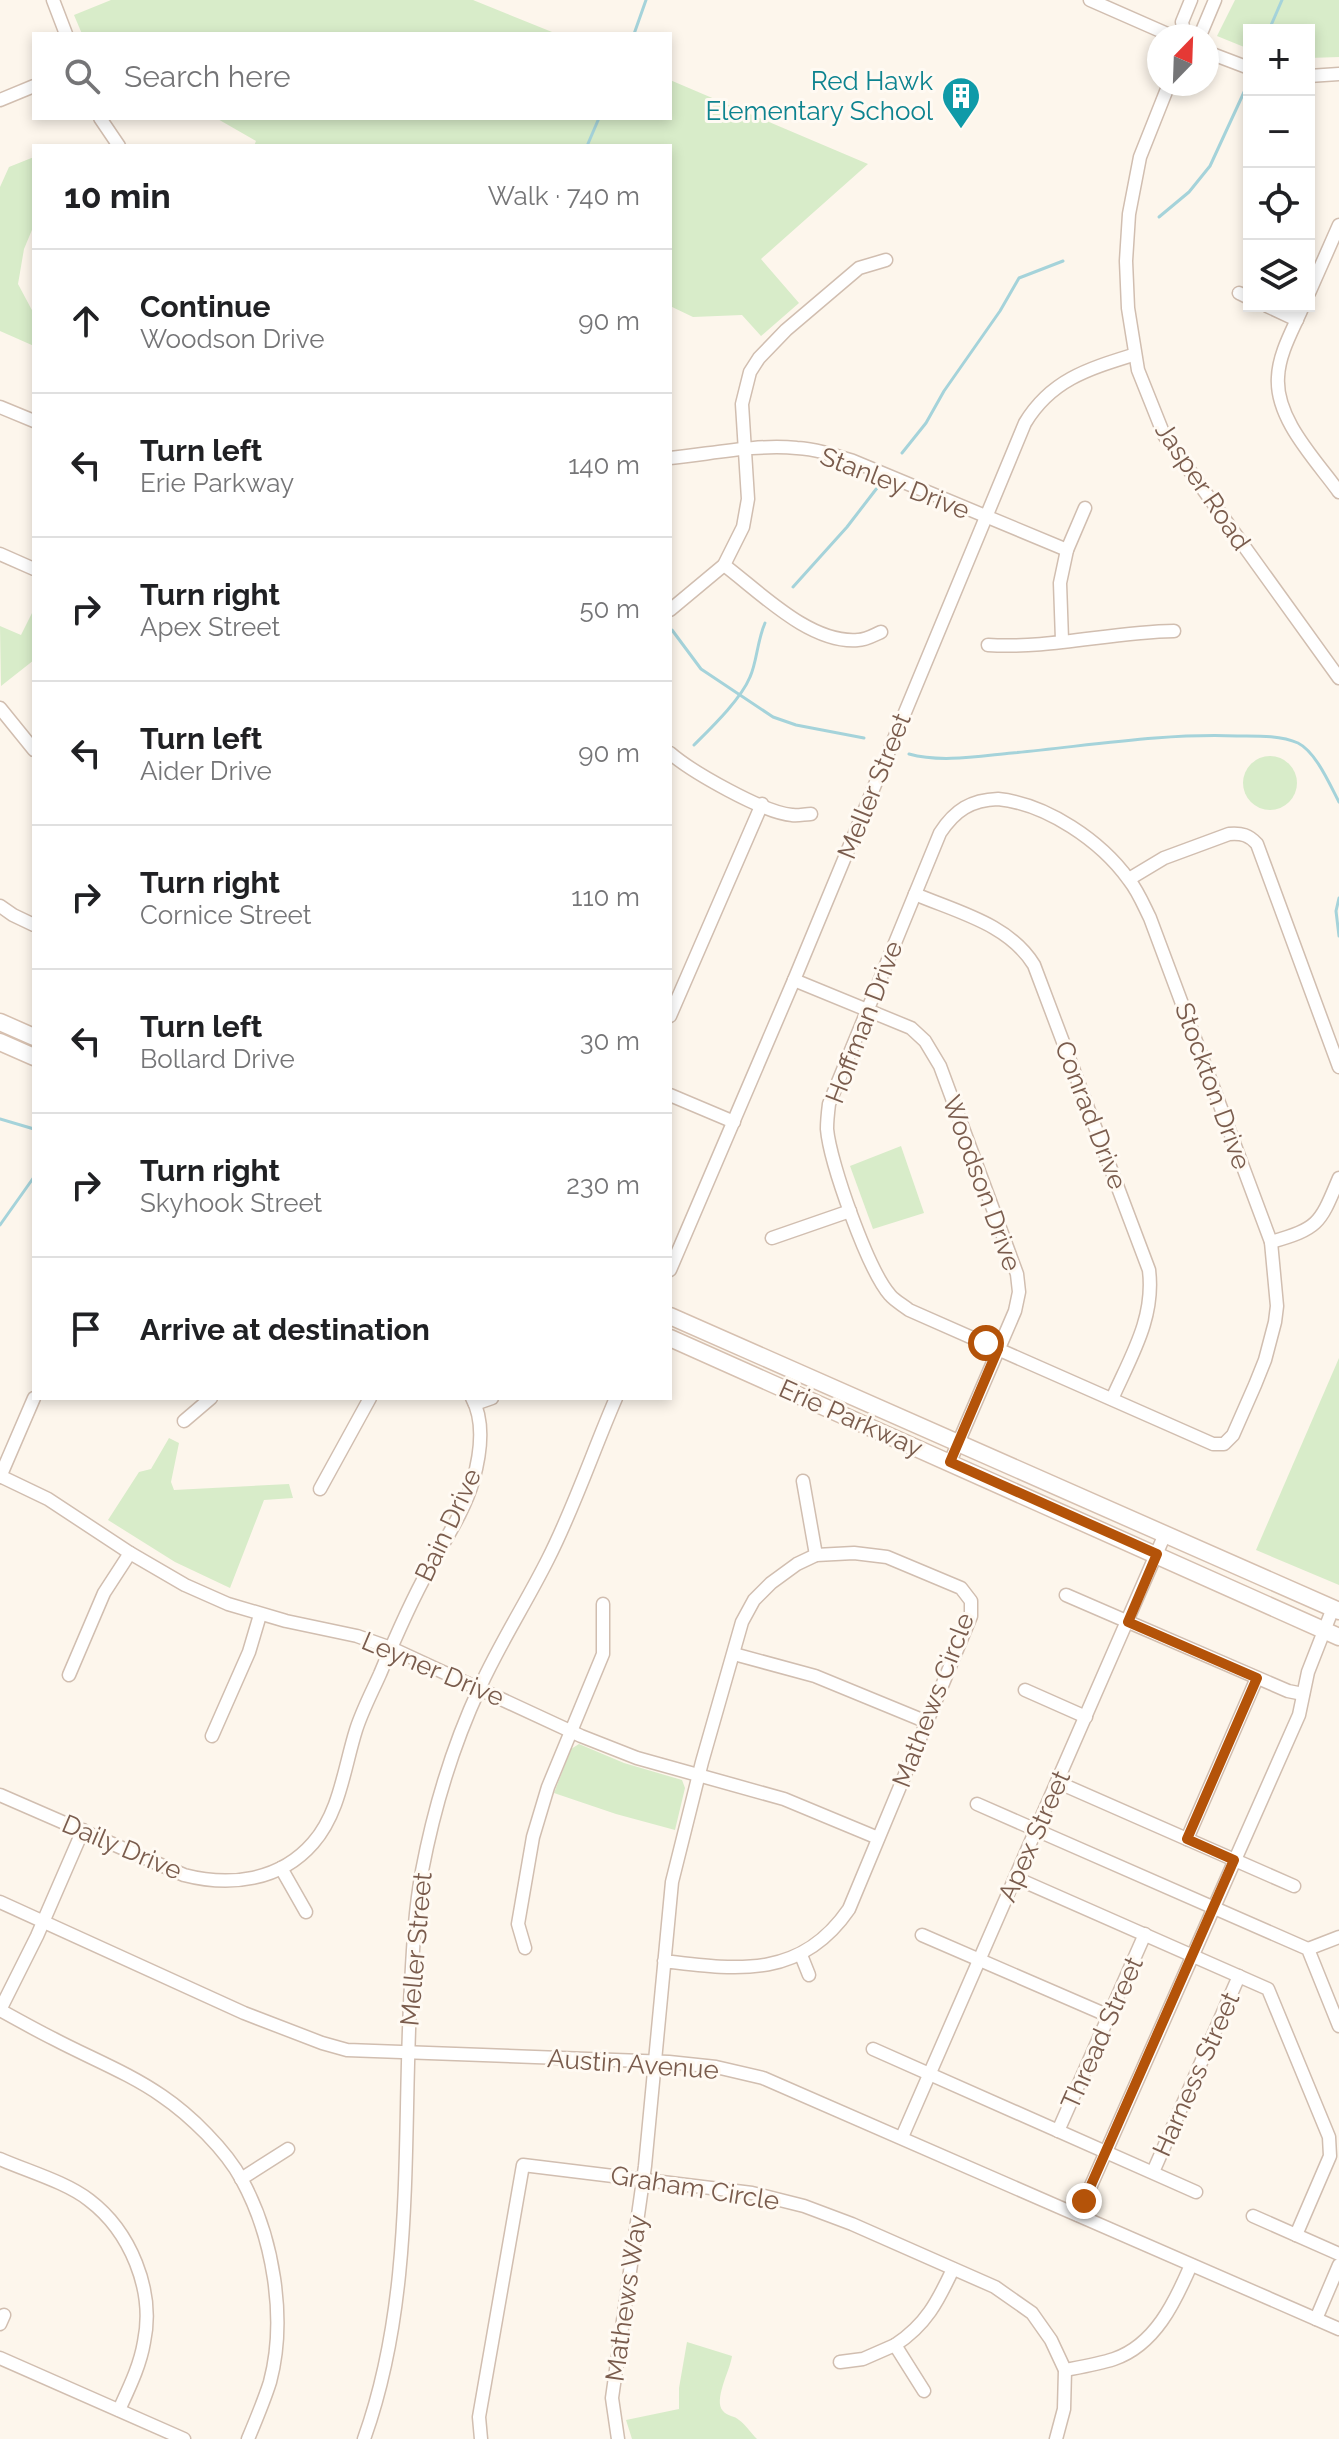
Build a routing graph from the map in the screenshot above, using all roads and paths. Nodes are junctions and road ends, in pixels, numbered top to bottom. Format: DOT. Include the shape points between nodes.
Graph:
graph roads {
  1 [pos="53,0"];
  2 [pos="1090,0"];
  3 [pos="1191,0"];
  4 [pos="1215,0"];
  5 [pos="1182,24"];
  6 [pos="1205,24"];
  7 [pos="1147,25"];
  8 [pos="65,32"];
  9 [pos="1219,57"];
  10 [pos="1243,66"];
  11 [pos="1339,74"];
  12 [pos="1315,76"];
  13 [pos="32,87"];
  14 [pos="1164,96"];
  15 [pos="0,100"];
  16 [pos="101,120"];
  17 [pos="118,144"];
  18 [pos="1339,225"];
  19 [pos="886,260"];
  20 [pos="1315,279"];
  21 [pos="1280,312"];
  22 [pos="1300,312"];
  23 [pos="1297,320"];
  24 [pos="1133,355"];
  25 [pos="0,407"];
  26 [pos="32,420"];
  27 [pos="745,450"];
  28 [pos="672,458"];
  29 [pos="1339,492"];
  30 [pos="1085,508"];
  31 [pos="986,517"];
  32 [pos="1067,550"];
  33 [pos="0,554"];
  34 [pos="724,565"];
  35 [pos="32,568"];
  36 [pos="672,608"];
  37 [pos="1174,631"];
  38 [pos="881,632"];
  39 [pos="1062,640"];
  40 [pos="988,645"];
  41 [pos="1339,678"];
  42 [pos="0,708"];
  43 [pos="32,748"];
  44 [pos="672,754"];
  45 [pos="998,799"];
  46 [pos="762,804"];
  47 [pos="811,814"];
  48 [pos="1129,879"];
  49 [pos="915,894"];
  50 [pos="0,906"];
  51 [pos="32,924"];
  52 [pos="794,980"];
  53 [pos="866,1009"];
  54 [pos="672,1011"];
  55 [pos="0,1022"];
  56 [pos="32,1036"];
  57 [pos="0,1042"];
  58 [pos="32,1056"];
  59 [pos="1339,1067"];
  60 [pos="672,1096"];
  61 [pos="734,1122"];
  62 [pos="1339,1178"];
  63 [pos="850,1211"];
  64 [pos="772,1238"];
  65 [pos="1271,1242"];
  66 [pos="672,1265"];
  67 [pos="672,1317"];
  68 [pos="672,1339"];
  69 [pos="998,1349"];
  70 [pos="1112,1399"];
  71 [pos="33,1400"];
  72 [pos="209,1400"];
  73 [pos="369,1400"];
  74 [pos="615,1400"];
  75 [pos="473,1401"];
  76 [pos="184,1421"];
  77 [pos="957,1443"];
  78 [pos="1224,1444"];
  79 [pos="950,1462"];
  80 [pos="0,1476"];
  81 [pos="803,1481"];
  82 [pos="320,1489"];
  83 [pos="1165,1534"];
  84 [pos="130,1553"];
  85 [pos="1157,1554"];
  86 [pos="816,1555"];
  87 [pos="1066,1595"];
  88 [pos="603,1604"];
  89 [pos="1336,1610"];
  90 [pos="260,1615"];
  91 [pos="1128,1622"];
  92 [pos="1331,1633"];
  93 [pos="391,1648"];
  94 [pos="734,1654"];
  95 [pos="69,1675"];
  96 [pos="1257,1678"];
  97 [pos="480,1687"];
  98 [pos="1025,1690"];
  99 [pos="1303,1694"];
  100 [pos="1086,1717"];
  101 [pos="927,1722"];
  102 [pos="571,1731"];
  103 [pos="212,1736"];
  104 [pos="699,1775"];
  105 [pos="1057,1782"];
  106 [pos="0,1795"];
  107 [pos="977,1804"];
  108 [pos="83,1830"];
  109 [pos="1037,1830"];
  110 [pos="878,1838"];
  111 [pos="1187,1839"];
  112 [pos="1234,1860"];
  113 [pos="281,1868"];
  114 [pos="1016,1878"];
  115 [pos="1294,1886"];
  116 [pos="0,1902"];
  117 [pos="1213,1908"];
  118 [pos="306,1912"];
  119 [pos="43,1921"];
  120 [pos="1145,1934"];
  121 [pos="922,1935"];
  122 [pos="1339,1937"];
  123 [pos="525,1948"];
  124 [pos="1308,1949"];
  125 [pos="801,1955"];
  126 [pos="1192,1955"];
  127 [pos="979,1960"];
  128 [pos="664,1961"];
  129 [pos="809,1975"];
  130 [pos="1239,1976"];
  131 [pos="0,2010"];
  132 [pos="1109,2016"];
  133 [pos="1339,2026"];
  134 [pos="873,2049"];
  135 [pos="407,2052"];
  136 [pos="655,2061"];
  137 [pos="929,2074"];
  138 [pos="1058,2131"];
  139 [pos="902,2137"];
  140 [pos="288,2149"];
  141 [pos="1106,2152"];
  142 [pos="0,2159"];
  143 [pos="1153,2172"];
  144 [pos="644,2178"];
  145 [pos="241,2179"];
  146 [pos="1196,2192"];
  147 [pos="1078,2215"];
  148 [pos="1253,2216"];
  149 [pos="1296,2235"];
  150 [pos="1339,2254"];
  151 [pos="1191,2265"];
  152 [pos="1339,2265"];
  153 [pos="953,2269"];
  154 [pos="1316,2319"];
  155 [pos="1339,2329"];
  156 [pos="895,2345"];
  157 [pos="0,2358"];
  158 [pos="840,2362"];
  159 [pos="1065,2370"];
  160 [pos="924,2391"];
  161 [pos="119,2410"];
  162 [pos="184,2439"];
  163 [pos="248,2439"];
  164 [pos="364,2439"];
  165 [pos="481,2439"];
  166 [pos="618,2439"];
  167 [pos="1056,2439"];
  1 -- 8 [label="street"];
  2 -- 7 [label="street"];
  3 -- 5 [label="street"];
  4 -- 6 [label="street"];
  9 -- 10 [label="street"];
  11 -- 12 [label="street"];
  13 -- 15 [label="street"];
  14 -- 24 [label="street, Jasper Road" via="1140,157 1129,214 1126,261"];
  16 -- 17 [label="street"];
  18 -- 20 [label="street"];
  19 -- 27 [label="street" via="859,268 759,358 742,404"];
  21 -- 23 [label="street"];
  22 -- 23 [label="street"];
  23 -- 29 [label="street" via="1277,378 1283,408"];
  24 -- 31 [label="street, Meller Street" via="1085,371 1049,391 1035,406"];
  24 -- 41 [label="street, Jasper Road" via="1164,435"];
  25 -- 26 [label="street"];
  27 -- 28 [label="street, Stanley Drive"];
  27 -- 31 [label="street, Stanley Drive" via="796,447 825,452"];
  27 -- 34 [label="street" via="746,513"];
  30 -- 32 [label="street"];
  31 -- 32 [label="street, Stanley Drive"];
  31 -- 52 [label="street, Meller Street"];
  32 -- 39 [label="street" via="1059,601"];
  33 -- 35 [label="street"];
  34 -- 36 [label="street"];
  34 -- 38 [label="street" via="818,633 860,640"];
  37 -- 39 [label="street"];
  39 -- 40 [label="street"];
  42 -- 43 [label="street"];
  44 -- 46 [label="street" via="704,777"];
  45 -- 48 [label="street, Stockton Drive" via="1028,805 1076,830"];
  45 -- 49 [label="street, Hoffman Drive" via="964,806 947,823"];
  46 -- 47 [label="street" via="791,816"];
  46 -- 54 [label="street"];
  48 -- 59 [label="street" via="1164,858 1229,834 1251,838"];
  48 -- 65 [label="street, Stockton Drive" via="1150,918"];
  49 -- 53 [label="street, Hoffman Drive"];
  49 -- 70 [label="street, Conrad Drive" via="1000,930 1031,960 1040,979 1149,1270 1149,1313"];
  50 -- 51 [label="street"];
  52 -- 53 [label="street, Woodson Drive"];
  52 -- 61 [label="street, Meller Street"];
  53 -- 63 [label="street, Hoffman Drive" via="829,1104 827,1127"];
  53 -- 69 [label="street, Woodson Drive" via="911,1028 940,1066 1017,1274 1015,1311"];
  55 -- 56 [label="main road"];
  57 -- 58 [label="main road"];
  60 -- 61 [label="street"];
  61 -- 66 [label="street, Meller Street"];
  62 -- 65 [label="street" via="1316,1224"];
  63 -- 64 [label="street"];
  63 -- 69 [label="street, Hoffman Drive" via="891,1296 909,1310"];
  65 -- 78 [label="street, Stockton Drive" via="1275,1322 1255,1385"];
  67 -- 77 [label="main road, Erie Parkway"];
  68 -- 79 [label="main road, Erie Parkway"];
  69 -- 70 [label="street, Hoffman Drive"];
  69 -- 77 [label="street, Woodson Drive"];
  70 -- 78 [label="street, Hoffman Drive" via="1213,1444"];
  71 -- 80 [label="street"];
  72 -- 76 [label="street"];
  73 -- 82 [label="street"];
  74 -- 97 [label="street, Meller Street" via="549,1557"];
  75 -- 93 [label="street, Bain Drive" via="480,1433 472,1486"];
  77 -- 79 [label="street, Woodson Drive"];
  77 -- 83 [label="main road, Erie Parkway"];
  79 -- 85 [label="main road, Erie Parkway"];
  80 -- 84 [label="street, Leyner Drive" via="48,1499"];
  81 -- 86 [label="street"];
  83 -- 85 [label="street, Apex Street"];
  83 -- 89 [label="main road, Erie Parkway"];
  84 -- 90 [label="street, Leyner Drive" via="185,1585"];
  84 -- 95 [label="street" via="104,1593"];
  85 -- 91 [label="street, Apex Street"];
  85 -- 92 [label="main road, Erie Parkway"];
  86 -- 94 [label="street, Mathews Circle" via="754,1600"];
  86 -- 101 [label="street, Mathews Circle" via="887,1557 961,1588 971,1601 971,1616"];
  87 -- 91 [label="street"];
  88 -- 102 [label="street" via="603,1654"];
  89 -- 92 [label="street"];
  90 -- 93 [label="street, Leyner Drive"];
  90 -- 103 [label="street"];
  91 -- 96 [label="street"];
  91 -- 100 [label="street, Apex Street"];
  92 -- 99 [label="street" via="1308,1672"];
  93 -- 97 [label="street, Leyner Drive"];
  93 -- 113 [label="street, Daily Drive" via="357,1727 327,1822 313,1843"];
  94 -- 101 [label="street" via="815,1676"];
  94 -- 104 [label="street, Mathews Circle"];
  96 -- 99 [label="street"];
  96 -- 111 [label="street"];
  97 -- 102 [label="street, Leyner Drive"];
  97 -- 135 [label="street, Meller Street" via="457,1742 422,1870"];
  98 -- 100 [label="street"];
  99 -- 112 [label="street" via="1299,1715"];
  100 -- 105 [label="street, Apex Street"];
  101 -- 110 [label="street, Mathews Circle"];
  102 -- 104 [label="street, Leyner Drive" via="637,1758"];
  102 -- 123 [label="street" via="533,1837 518,1924"];
  104 -- 110 [label="street, Leyner Drive" via="784,1799"];
  104 -- 128 [label="street, Mathews Circle" via="672,1882"];
  105 -- 109 [label="street, Apex Street"];
  105 -- 111 [label="street"];
  106 -- 108 [label="street, Daily Drive"];
  107 -- 109 [label="street"];
  108 -- 113 [label="street, Daily Drive" via="207,1881 231,1882"];
  108 -- 119 [label="street"];
  109 -- 114 [label="street, Apex Street"];
  109 -- 117 [label="street"];
  110 -- 125 [label="street, Mathews Circle" via="849,1909"];
  111 -- 112 [label="street"];
  112 -- 115 [label="street"];
  112 -- 117 [label="street"];
  113 -- 118 [label="street"];
  114 -- 120 [label="street"];
  114 -- 127 [label="street, Apex Street"];
  116 -- 119 [label="street, Austin Avenue"];
  117 -- 124 [label="street"];
  117 -- 126 [label="street"];
  119 -- 131 [label="street"];
  119 -- 135 [label="street, Austin Avenue" via="322,2043 347,2050"];
  120 -- 126 [label="street"];
  120 -- 132 [label="street, Thread Street"];
  121 -- 127 [label="street"];
  122 -- 124 [label="street"];
  124 -- 133 [label="street"];
  125 -- 128 [label="street, Mathews Circle" via="746,1969"];
  125 -- 129 [label="street"];
  126 -- 130 [label="street"];
  126 -- 141 [label="street"];
  127 -- 132 [label="street"];
  127 -- 137 [label="street, Apex Street"];
  128 -- 136 [label="street, Mathews Circle"];
  130 -- 143 [label="street, Harness Street"];
  130 -- 149 [label="street" via="1268,1989 1329,2137 1330,2156"];
  131 -- 145 [label="street" via="165,2098 190,2118"];
  132 -- 138 [label="street, Thread Street"];
  134 -- 137 [label="street"];
  135 -- 136 [label="street, Austin Avenue"];
  135 -- 164 [label="street, Meller Street" via="404,2223 395,2316"];
  136 -- 139 [label="street, Austin Avenue" via="763,2078"];
  136 -- 144 [label="street, Mathews Way"];
  137 -- 138 [label="street"];
  137 -- 139 [label="street, Apex Street"];
  138 -- 141 [label="street"];
  139 -- 147 [label="street, Austin Avenue"];
  140 -- 145 [label="street"];
  141 -- 143 [label="street"];
  141 -- 147 [label="street"];
  142 -- 161 [label="street" via="88,2199 131,2251 143,2282 145,2338"];
  143 -- 146 [label="street"];
  144 -- 153 [label="street, Graham Circle" via="804,2206"];
  144 -- 165 [label="street, Graham Circle" via="523,2165 479,2417"];
  144 -- 166 [label="street, Mathews Way" via="612,2398"];
  145 -- 163 [label="street" via="264,2233 277,2317 270,2380"];
  147 -- 151 [label="street, Austin Avenue"];
  148 -- 149 [label="street"];
  149 -- 150 [label="street"];
  151 -- 154 [label="street, Austin Avenue"];
  151 -- 159 [label="street" via="1167,2315 1143,2341 1116,2359"];
  152 -- 154 [label="street"];
  153 -- 156 [label="street" via="938,2304"];
  153 -- 159 [label="street, Graham Circle" via="995,2287 1032,2313"];
  154 -- 155 [label="street, Austin Avenue"];
  156 -- 158 [label="street"];
  156 -- 160 [label="street"];
  157 -- 161 [label="street"];
  159 -- 167 [label="street, Graham Circle" via="1064,2409"];
  161 -- 162 [label="street"];
}
